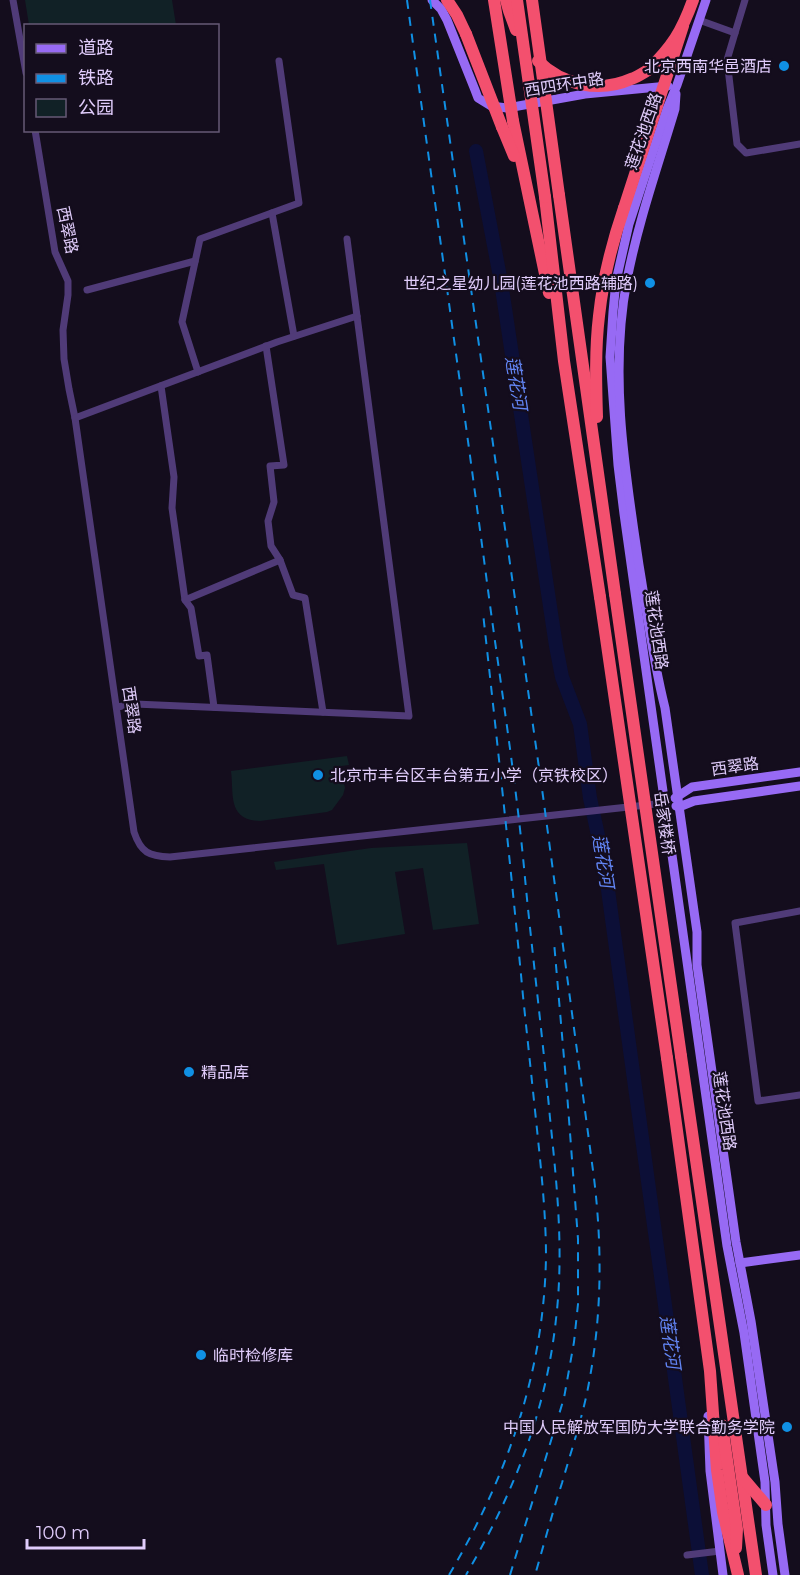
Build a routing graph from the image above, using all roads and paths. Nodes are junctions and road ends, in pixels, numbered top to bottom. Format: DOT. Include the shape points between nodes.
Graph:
graph roads {
  1 [pos="13,0"];
  2 [pos="432,0"];
  3 [pos="447,0"];
  4 [pos="494,0"];
  5 [pos="506,0"];
  6 [pos="517,0"];
  7 [pos="532,0"];
  8 [pos="693,0"];
  9 [pos="705,0"];
  10 [pos="746,0"];
  11 [pos="699,20"];
  12 [pos="683,26"];
  13 [pos="735,33"];
  14 [pos="279,61"];
  15 [pos="24,62"];
  16 [pos="677,85"];
  17 [pos="507,124"];
  18 [pos="35,132"];
  19 [pos="800,144"];
  20 [pos="272,213"];
  21 [pos="347,239"];
  22 [pos="195,261"];
  23 [pos="87,290"];
  24 [pos="357,316"];
  25 [pos="294,336"];
  26 [pos="266,346"];
  27 [pos="564,361"];
  28 [pos="198,372"];
  29 [pos="160,386"];
  30 [pos="75,418"];
  31 [pos="597,467"];
  32 [pos="280,560"];
  33 [pos="185,600"];
  34 [pos="117,707"];
  35 [pos="213,707"];
  36 [pos="323,712"];
  37 [pos="800,772"];
  38 [pos="800,786"];
  39 [pos="679,802"];
  40 [pos="665,803"];
  41 [pos="800,911"];
  42 [pos="800,1095"];
  43 [pos="800,1255"];
  44 [pos="740,1263"];
  45 [pos="710,1371"];
  46 [pos="742,1476"];
  47 [pos="771,1505"];
  48 [pos="720,1551"];
  49 [pos="687,1555"];
  50 [pos="737,1570"];
  51 [pos="723,1575"];
  52 [pos="756,1575"];
  53 [pos="773,1575"];
  54 [pos="785,1575"];
  1 -- 15 [label="street"];
  2 -- 16 [label="street, 西四环中路" via="447,20 478,98 491,106 507,108 585,94"];
  3 -- 17 [label="highway, bridge"];
  4 -- 17 [label="highway, bridge"];
  5 -- 12 [label="highway, bridge" via="527,49 553,74 583,85 608,85 648,70 673,44"];
  6 -- 27 [label="highway, bridge"];
  7 -- 31 [label="highway, bridge"];
  8 -- 12 [label="highway"];
  9 -- 11 [label="street"];
  10 -- 13 [label="street"];
  11 -- 13 [label="street"];
  11 -- 16 [label="street"];
  12 -- 31 [label="highway, bridge" via="604,277 596,356"];
  13 -- 19 [label="street" via="727,60 737,144 746,153"];
  14 -- 20 [label="street" via="299,203"];
  16 -- 39 [label="street, 莲花池西路" via="675,110 627,280 619,386 631,512"];
  16 -- 40 [label="street, 莲花池西路" via="629,224 616,280 610,357 618,465"];
  17 -- 27 [label="highway" via="526,185"];
  18 -- 30 [label="street, 西翠路" via="55,252 68,281 64,359"];
  20 -- 22 [label="street" via="200,239"];
  20 -- 25 [label="street"];
  21 -- 24 [label="street"];
  22 -- 23 [label="street"];
  22 -- 28 [label="street" via="182,322"];
  24 -- 25 [label="street"];
  24 -- 36 [label="street" via="409,716"];
  25 -- 26 [label="street"];
  26 -- 28 [label="street"];
  26 -- 32 [label="street" via="284,465 270,466 274,502 268,521 271,546"];
  27 -- 45 [label="highway, 岳家楼桥, bridge"];
  28 -- 29 [label="street"];
  29 -- 30 [label="street"];
  29 -- 33 [label="street" via="174,477 172,508"];
  30 -- 34 [label="street, 西翠路"];
  31 -- 46 [label="highway, 岳家楼桥, bridge"];
  32 -- 33 [label="street"];
  32 -- 36 [label="street" via="293,595 305,598"];
  33 -- 35 [label="street" via="191,608 199,656 207,655"];
  34 -- 35 [label="street"];
  34 -- 40 [label="street, 西翠路" via="134,832 142,849 156,856"];
  35 -- 36 [label="street"];
  37 -- 39 [label="street, 西翠路" via="692,787"];
  38 -- 39 [label="street, 西翠路"];
  39 -- 40 [label="street"];
  39 -- 44 [label="street, 莲花池西路" via="697,932 697,965"];
  40 -- 47 [label="street, 莲花池西路" via="727,1246"];
  41 -- 42 [label="street" via="735,923 758,1101"];
  43 -- 44 [label="street"];
  44 -- 47 [label="street, 莲花池西路" via="775,1482"];
  45 -- 48 [label="street" via="708,1448"];
  45 -- 50 [label="highway" via="717,1470"];
  46 -- 47 [label="highway"];
  46 -- 52 [label="highway"];
  47 -- 53 [label="street, 莲花池西路" via="766,1526"];
  47 -- 54 [label="street, 莲花池西路" via="778,1524"];
  48 -- 49 [label="street"];
  48 -- 51 [label="street"];
}
